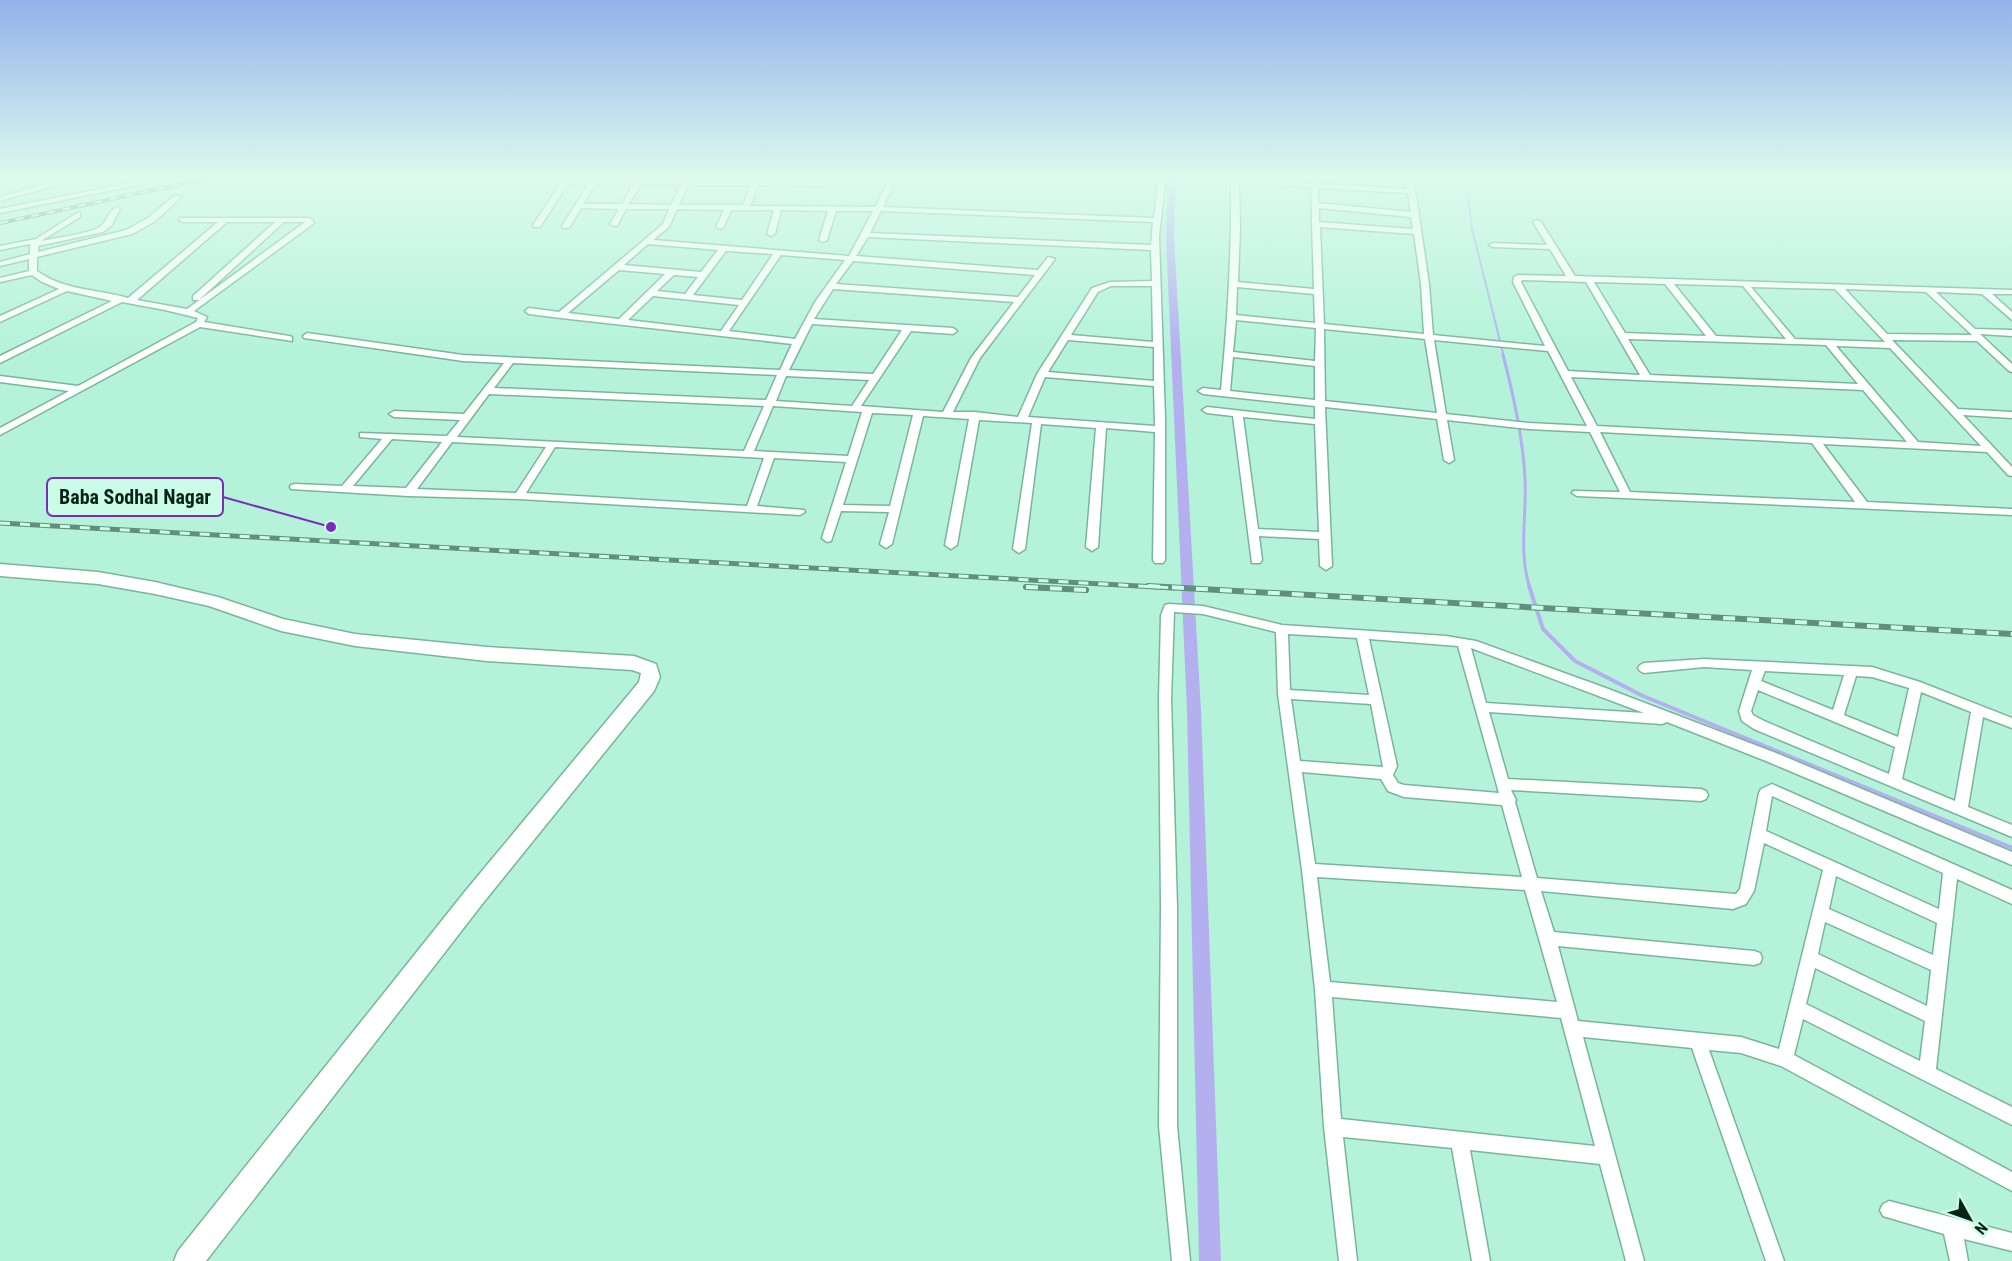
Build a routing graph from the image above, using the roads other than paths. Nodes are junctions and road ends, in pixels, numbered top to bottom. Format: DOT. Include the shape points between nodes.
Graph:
graph roads {
  1 [pos="50,234"];
  2 [pos="80,234"];
  3 [pos="122,234"];
  4 [pos="208,234"];
  5 [pos="267,234"];
  6 [pos="293,234"];
  7 [pos="656,234"];
  8 [pos="826,234"];
  9 [pos="1156,234"];
  10 [pos="1235,234"];
  11 [pos="1315,234"];
  12 [pos="1418,234"];
  13 [pos="1544,234"];
  14 [pos="865,235"];
  15 [pos="824,240"];
  16 [pos="646,242"];
  17 [pos="34,243"];
  18 [pos="1493,245"];
  19 [pos="1551,247"];
  20 [pos="0,248"];
  21 [pos="724,248"];
  22 [pos="1155,248"];
  23 [pos="779,252"];
  24 [pos="34,256"];
  25 [pos="851,258"];
  26 [pos="1051,259"];
  27 [pos="0,264"];
  28 [pos="617,267"];
  29 [pos="33,272"];
  30 [pos="672,272"];
  31 [pos="1041,273"];
  32 [pos="704,275"];
  33 [pos="1571,277"];
  34 [pos="1588,278"];
  35 [pos="0,281"];
  36 [pos="1668,282"];
  37 [pos="1156,283"];
  38 [pos="1232,284"];
  39 [pos="1745,284"];
  40 [pos="830,286"];
  41 [pos="1837,286"];
  42 [pos="67,288"];
  43 [pos="1928,290"];
  44 [pos="1984,291"];
  45 [pos="1317,292"];
  46 [pos="2012,292"];
  47 [pos="650,293"];
  48 [pos="687,297"];
  49 [pos="126,300"];
  50 [pos="1020,300"];
  51 [pos="744,303"];
  52 [pos="529,311"];
  53 [pos="184,312"];
  54 [pos="561,315"];
  55 [pos="1232,317"];
  56 [pos="2012,317"];
  57 [pos="0,319"];
  58 [pos="809,321"];
  59 [pos="621,322"];
  60 [pos="199,324"];
  61 [pos="1320,327"];
  62 [pos="908,328"];
  63 [pos="954,331"];
  64 [pos="2012,333"];
  65 [pos="723,334"];
  66 [pos="1976,335"];
  67 [pos="307,336"];
  68 [pos="1622,336"];
  69 [pos="1066,337"];
  70 [pos="1429,337"];
  71 [pos="1884,337"];
  72 [pos="289,339"];
  73 [pos="1713,339"];
  74 [pos="798,342"];
  75 [pos="1793,342"];
  76 [pos="1828,342"];
  77 [pos="1158,345"];
  78 [pos="1892,345"];
  79 [pos="1550,349"];
  80 [pos="1228,354"];
  81 [pos="0,360"];
  82 [pos="510,361"];
  83 [pos="1321,364"];
  84 [pos="2012,369"];
  85 [pos="783,373"];
  86 [pos="1042,374"];
  87 [pos="1563,374"];
  88 [pos="874,377"];
  89 [pos="1647,378"];
  90 [pos="0,379"];
  91 [pos="1159,384"];
  92 [pos="1866,387"];
  93 [pos="79,389"];
  94 [pos="487,391"];
  95 [pos="1203,391"];
  96 [pos="1225,393"];
  97 [pos="770,403"];
  98 [pos="1320,403"];
  99 [pos="855,408"];
  100 [pos="868,409"];
  101 [pos="1207,410"];
  102 [pos="919,412"];
  103 [pos="1956,412"];
  104 [pos="394,414"];
  105 [pos="947,414"];
  106 [pos="1238,414"];
  107 [pos="975,415"];
  108 [pos="2012,415"];
  109 [pos="466,417"];
  110 [pos="1443,417"];
  111 [pos="1022,419"];
  112 [pos="1037,420"];
  113 [pos="1320,422"];
  114 [pos="1101,425"];
  115 [pos="1160,429"];
  116 [pos="1594,429"];
  117 [pos="0,432"];
  118 [pos="363,435"];
  119 [pos="389,436"];
  120 [pos="449,440"];
  121 [pos="1816,441"];
  122 [pos="552,445"];
  123 [pos="1916,446"];
  124 [pos="1990,449"];
  125 [pos="748,454"];
  126 [pos="770,455"];
  127 [pos="852,459"];
  128 [pos="1449,460"];
  129 [pos="2012,473"];
  130 [pos="295,488"];
  131 [pos="344,490"];
  132 [pos="408,493"];
  133 [pos="1577,493"];
  134 [pos="1626,494"];
  135 [pos="519,496"];
  136 [pos="1864,506"];
  137 [pos="835,508"];
  138 [pos="752,509"];
  139 [pos="894,509"];
  140 [pos="800,512"];
  141 [pos="2012,512"];
  142 [pos="1252,532"];
  143 [pos="1325,536"];
  144 [pos="827,538"];
  145 [pos="886,544"];
  146 [pos="951,546"];
  147 [pos="1092,547"];
  148 [pos="1019,549"];
  149 [pos="1158,560"];
  150 [pos="1256,560"];
  151 [pos="1326,566"];
  152 [pos="0,570"];
  153 [pos="1282,628"];
  154 [pos="1362,634"];
  155 [pos="1463,642"];
  156 [pos="1760,666"];
  157 [pos="1644,668"];
  158 [pos="1851,671"];
  159 [pos="1755,683"];
  160 [pos="1916,685"];
  161 [pos="1284,694"];
  162 [pos="1375,700"];
  163 [pos="1481,707"];
  164 [pos="1978,709"];
  165 [pos="1837,717"];
  166 [pos="1676,720"];
  167 [pos="2012,723"];
  168 [pos="1903,745"];
  169 [pos="1294,766"];
  170 [pos="1385,773"];
  171 [pos="1894,782"];
  172 [pos="1507,792"];
  173 [pos="1701,795"];
  174 [pos="1961,808"];
  175 [pos="2012,831"];
  176 [pos="1759,834"];
  177 [pos="2012,859"];
  178 [pos="1831,867"];
  179 [pos="1309,870"];
  180 [pos="1951,871"];
  181 [pos="1531,884"];
  182 [pos="2012,897"];
  183 [pos="1820,912"];
  184 [pos="1945,919"];
  185 [pos="1548,938"];
  186 [pos="1754,958"];
  187 [pos="1809,958"];
  188 [pos="1940,966"];
  189 [pos="1323,989"];
  190 [pos="1797,1008"];
  191 [pos="1934,1017"];
  192 [pos="1570,1020"];
  193 [pos="1698,1041"];
  194 [pos="1785,1059"];
  195 [pos="1927,1074"];
  196 [pos="2012,1116"];
  197 [pos="1333,1127"];
  198 [pos="1459,1140"];
  199 [pos="1607,1156"];
  200 [pos="2012,1182"];
  201 [pos="1889,1210"];
  202 [pos="1952,1226"];
  203 [pos="2012,1242"];
  204 [pos="188,1261"];
  205 [pos="1181,1261"];
  206 [pos="1348,1261"];
  207 [pos="1481,1261"];
  208 [pos="1635,1261"];
  209 [pos="1775,1261"];
  210 [pos="1959,1261"];
  1 -- 17 [label="street"];
  2 -- 17 [label="street"];
  3 -- 24 [label="street"];
  4 -- 49 [label="street"];
  5 -- 53 [label="street"];
  6 -- 53 [label="street"];
  7 -- 16 [label="street"];
  8 -- 15 [label="street"];
  9 -- 22 [label="street"];
  10 -- 38 [label="street"];
  11 -- 45 [label="street"];
  12 -- 70 [label="street"];
  13 -- 19 [label="street"];
  14 -- 22 [label="street"];
  14 -- 25 [label="street"];
  16 -- 21 [label="street"];
  16 -- 28 [label="street"];
  17 -- 20 [label="street"];
  17 -- 24 [label="street"];
  18 -- 19 [label="street"];
  19 -- 33 [label="street"];
  21 -- 23 [label="street"];
  21 -- 32 [label="street"];
  22 -- 37 [label="street"];
  23 -- 25 [label="street"];
  23 -- 51 [label="street"];
  24 -- 27 [label="street"];
  24 -- 29 [label="street"];
  25 -- 31 [label="street"];
  25 -- 40 [label="street"];
  26 -- 31 [label="street"];
  28 -- 30 [label="street"];
  28 -- 54 [label="street"];
  29 -- 35 [label="street"];
  29 -- 42 [label="street"];
  30 -- 32 [label="street"];
  30 -- 47 [label="street"];
  31 -- 50 [label="street"];
  32 -- 48 [label="street"];
  33 -- 34 [label="street"];
  33 -- 79 [label="street" via="1517,279"];
  34 -- 36 [label="street"];
  34 -- 68 [label="street"];
  36 -- 39 [label="street"];
  36 -- 73 [label="street"];
  37 -- 69 [label="street" via="1101,286"];
  37 -- 77 [label="street"];
  38 -- 45 [label="street"];
  38 -- 55 [label="street"];
  39 -- 41 [label="street"];
  39 -- 75 [label="street"];
  40 -- 50 [label="street"];
  40 -- 58 [label="street"];
  41 -- 43 [label="street"];
  41 -- 71 [label="street"];
  42 -- 49 [label="street"];
  42 -- 57 [label="street"];
  43 -- 44 [label="street"];
  43 -- 66 [label="street"];
  44 -- 46 [label="street"];
  44 -- 56 [label="street"];
  45 -- 61 [label="street"];
  47 -- 48 [label="street"];
  47 -- 59 [label="street"];
  48 -- 51 [label="street"];
  49 -- 53 [label="street"];
  49 -- 81 [label="street"];
  50 -- 105 [label="street" via="976,358"];
  51 -- 65 [label="street"];
  52 -- 54 [label="street"];
  53 -- 60 [label="street" via="203,317"];
  54 -- 59 [label="street"];
  55 -- 61 [label="street"];
  55 -- 80 [label="street"];
  58 -- 62 [label="street"];
  58 -- 74 [label="street"];
  59 -- 65 [label="street"];
  60 -- 72 [label="street"];
  60 -- 93 [label="street"];
  61 -- 70 [label="street"];
  61 -- 83 [label="street"];
  62 -- 63 [label="street"];
  62 -- 88 [label="street"];
  64 -- 66 [label="street"];
  65 -- 74 [label="street"];
  66 -- 71 [label="street"];
  66 -- 84 [label="street"];
  67 -- 82 [label="street"];
  68 -- 73 [label="street"];
  68 -- 89 [label="street"];
  69 -- 77 [label="street"];
  69 -- 86 [label="street"];
  70 -- 79 [label="street"];
  70 -- 110 [label="street"];
  71 -- 78 [label="street"];
  73 -- 75 [label="street"];
  74 -- 85 [label="street"];
  75 -- 76 [label="street"];
  76 -- 78 [label="street"];
  76 -- 92 [label="street"];
  77 -- 91 [label="street"];
  78 -- 103 [label="street"];
  79 -- 87 [label="street"];
  80 -- 83 [label="street"];
  80 -- 96 [label="street"];
  82 -- 85 [label="street"];
  82 -- 94 [label="street"];
  83 -- 98 [label="street"];
  85 -- 88 [label="street"];
  85 -- 97 [label="street"];
  86 -- 91 [label="street"];
  86 -- 111 [label="street"];
  87 -- 89 [label="street"];
  87 -- 116 [label="street"];
  88 -- 99 [label="street"];
  89 -- 92 [label="street"];
  90 -- 93 [label="street"];
  91 -- 115 [label="street"];
  92 -- 123 [label="street"];
  93 -- 117 [label="street"];
  94 -- 97 [label="street"];
  94 -- 109 [label="street"];
  95 -- 96 [label="street"];
  96 -- 98 [label="street"];
  97 -- 99 [label="street"];
  97 -- 125 [label="street"];
  98 -- 110 [label="street"];
  98 -- 113 [label="street"];
  99 -- 100 [label="street"];
  100 -- 102 [label="street"];
  100 -- 127 [label="street"];
  101 -- 106 [label="street"];
  102 -- 105 [label="street"];
  102 -- 139 [label="street"];
  103 -- 108 [label="street"];
  103 -- 124 [label="street"];
  104 -- 109 [label="street"];
  105 -- 107 [label="street"];
  106 -- 113 [label="street"];
  106 -- 142 [label="street"];
  107 -- 111 [label="street"];
  107 -- 146 [label="street"];
  109 -- 120 [label="street"];
  110 -- 116 [label="street"];
  110 -- 128 [label="street"];
  111 -- 112 [label="street"];
  112 -- 114 [label="street"];
  112 -- 148 [label="street"];
  113 -- 143 [label="street"];
  114 -- 115 [label="street"];
  114 -- 147 [label="street"];
  115 -- 149 [label="street"];
  116 -- 121 [label="street"];
  116 -- 134 [label="street"];
  118 -- 119 [label="street"];
  119 -- 120 [label="street"];
  119 -- 131 [label="street"];
  120 -- 122 [label="street"];
  120 -- 132 [label="street"];
  121 -- 123 [label="street"];
  121 -- 136 [label="street"];
  122 -- 125 [label="street"];
  122 -- 135 [label="street"];
  123 -- 124 [label="street"];
  124 -- 129 [label="street"];
  125 -- 126 [label="street"];
  126 -- 127 [label="street"];
  126 -- 138 [label="street"];
  127 -- 137 [label="street"];
  130 -- 131 [label="street"];
  131 -- 132 [label="street"];
  132 -- 135 [label="street"];
  133 -- 134 [label="street"];
  134 -- 136 [label="street"];
  135 -- 138 [label="street"];
  136 -- 141 [label="street"];
  137 -- 139 [label="street"];
  137 -- 144 [label="street"];
  138 -- 140 [label="street"];
  139 -- 145 [label="street"];
  142 -- 143 [label="street"];
  142 -- 150 [label="street"];
  143 -- 151 [label="street"];
  152 -- 204 [label="street" via="98,578 155,588 212,601 316,634 487,654 634,663 649,669 647,686"];
  153 -- 154 [label="street"];
  153 -- 161 [label="street"];
  153 -- 205 [label="street" via="1177,607 1169,608 1167,615 1168,1126"];
  154 -- 155 [label="street"];
  154 -- 162 [label="street"];
  155 -- 163 [label="street"];
  155 -- 166 [label="street"];
  156 -- 157 [label="street" via="1704,663"];
  156 -- 158 [label="street"];
  156 -- 159 [label="street"];
  158 -- 160 [label="street" via="1872,672"];
  158 -- 165 [label="street"];
  159 -- 165 [label="street"];
  159 -- 171 [label="street" via="1745,711 1747,718"];
  160 -- 164 [label="street"];
  160 -- 168 [label="street"];
  161 -- 162 [label="street"];
  161 -- 169 [label="street"];
  162 -- 170 [label="street" via="1390,766"];
  163 -- 166 [label="street"];
  163 -- 172 [label="street"];
  164 -- 167 [label="street"];
  164 -- 174 [label="street"];
  165 -- 168 [label="street"];
  166 -- 177 [label="street"];
  168 -- 171 [label="street"];
  169 -- 170 [label="street"];
  169 -- 179 [label="street"];
  170 -- 172 [label="street" via="1390,784 1399,790"];
  171 -- 174 [label="street"];
  172 -- 173 [label="street"];
  172 -- 181 [label="street"];
  174 -- 175 [label="street"];
  176 -- 178 [label="street"];
  176 -- 180 [label="street" via="1766,793 1772,790"];
  176 -- 181 [label="street" via="1747,891 1733,902"];
  178 -- 183 [label="street"];
  178 -- 184 [label="street"];
  179 -- 181 [label="street"];
  179 -- 189 [label="street"];
  180 -- 182 [label="street"];
  180 -- 184 [label="street"];
  181 -- 185 [label="street"];
  183 -- 187 [label="street"];
  183 -- 188 [label="street"];
  184 -- 188 [label="street"];
  185 -- 186 [label="street"];
  185 -- 192 [label="street"];
  187 -- 190 [label="street"];
  187 -- 191 [label="street"];
  188 -- 191 [label="street"];
  189 -- 192 [label="street"];
  189 -- 197 [label="street"];
  190 -- 194 [label="street"];
  190 -- 195 [label="street"];
  191 -- 195 [label="street"];
  192 -- 193 [label="street"];
  192 -- 199 [label="street"];
  193 -- 194 [label="street" via="1742,1045"];
  193 -- 209 [label="street"];
  194 -- 200 [label="street"];
  195 -- 196 [label="street"];
  197 -- 198 [label="street"];
  197 -- 206 [label="street"];
  198 -- 199 [label="street"];
  198 -- 207 [label="street"];
  199 -- 208 [label="street"];
  201 -- 202 [label="street"];
  202 -- 203 [label="street"];
  202 -- 210 [label="street"];
}
